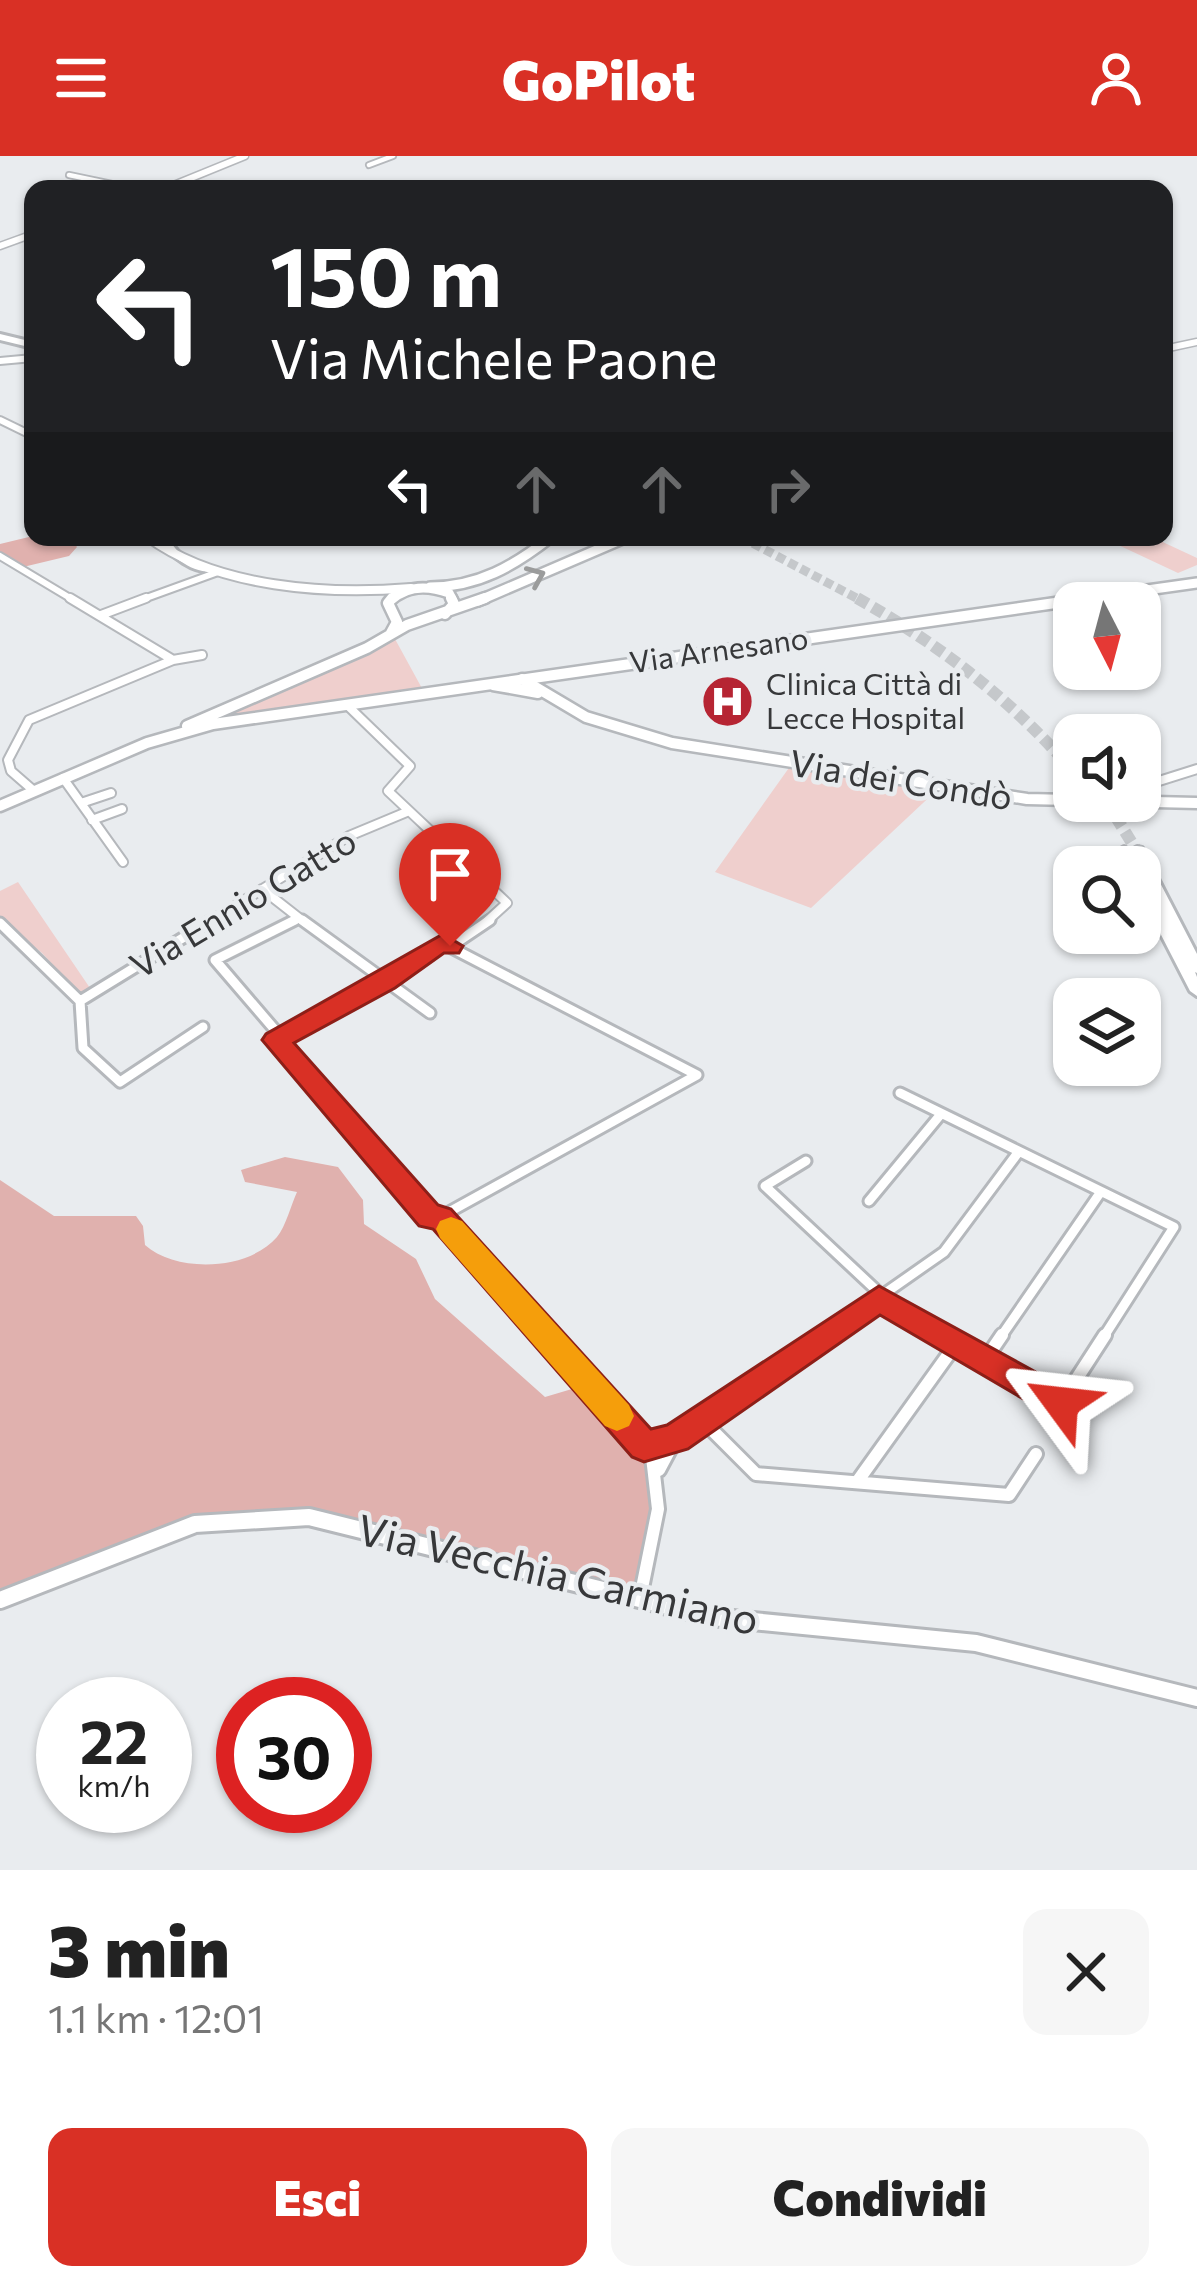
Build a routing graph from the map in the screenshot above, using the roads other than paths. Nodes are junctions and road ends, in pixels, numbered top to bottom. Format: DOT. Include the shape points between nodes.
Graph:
graph roads {
  1 [pos="245,156"];
  2 [pos="393,156"];
  3 [pos="369,165"];
  4 [pos="70,175"];
  5 [pos="94,180"];
  6 [pos="186,180"];
  7 [pos="159,546"];
  8 [pos="168,546"];
  9 [pos="540,546"];
  10 [pos="606,546"];
  11 [pos="0,556"];
  12 [pos="216,571"];
  13 [pos="1197,583"];
  14 [pos="430,587"];
  15 [pos="412,588"];
  16 [pos="349,589"];
  17 [pos="391,610"];
  18 [pos="444,614"];
  19 [pos="101,615"];
  20 [pos="424,620"];
  21 [pos="388,637"];
  22 [pos="202,655"];
  23 [pos="173,660"];
  24 [pos="553,675"];
  25 [pos="522,679"];
  26 [pos="483,685"];
  27 [pos="545,695"];
  28 [pos="346,705"];
  29 [pos="232,706"];
  30 [pos="212,719"];
  31 [pos="241,719"];
  32 [pos="1197,770"];
  33 [pos="63,778"];
  34 [pos="1161,781"];
  35 [pos="34,790"];
  36 [pos="111,793"];
  37 [pos="1053,799"];
  38 [pos="80,803"];
  39 [pos="1161,803"];
  40 [pos="1197,803"];
  41 [pos="0,806"];
  42 [pos="122,809"];
  43 [pos="410,811"];
  44 [pos="92,820"];
  45 [pos="123,862"];
  46 [pos="262,889"];
  47 [pos="1161,907"];
  48 [pos="299,918"];
  49 [pos="1161,922"];
  50 [pos="0,923"];
  51 [pos="450,946"];
  52 [pos="1197,968"];
  53 [pos="384,980"];
  54 [pos="1197,991"];
  55 [pos="80,1001"];
  56 [pos="430,1013"];
  57 [pos="203,1027"];
  58 [pos="280,1037"];
  59 [pos="900,1093"];
  60 [pos="941,1114"];
  61 [pos="1017,1154"];
  62 [pos="806,1161"];
  63 [pos="1100,1193"];
  64 [pos="869,1202"];
  65 [pos="440,1217"];
  66 [pos="879,1299"];
  67 [pos="956,1344"];
  68 [pos="986,1360"];
  69 [pos="702,1420"];
  70 [pos="676,1438"];
  71 [pos="644,1446"];
  72 [pos="1036,1454"];
  73 [pos="658,1471"];
  74 [pos="857,1482"];
  75 [pos="640,1598"];
  76 [pos="0,1600"];
  77 [pos="1197,1698"];
  1 -- 6 [label="main road"];
  2 -- 3 [label="street"];
  4 -- 5 [label="street"];
  7 -- 12 [label="street"];
  8 -- 12 [label="highway"];
  9 -- 14 [label="main road" via="472,584"];
  18 -- 10 [label="main road, one-way"];
  11 -- 19 [label="street"];
  12 -- 16 [label="street"];
  12 -- 19 [label="street"];
  13 -- 24 [label="main road, Via Arnesano"];
  14 -- 15 [label="main road"];
  14 -- 18 [label="main road" via="452,596"];
  15 -- 16 [label="street"];
  15 -- 17 [label="main road" via="393,596"];
  16 -- 17 [label="street"];
  17 -- 20 [label="main road"];
  17 -- 21 [label="main road" via="398,624"];
  18 -- 20 [label="main road"];
  19 -- 23 [label="street"];
  20 -- 21 [label="main road"];
  21 -- 29 [label="main road"];
  22 -- 23 [label="street"];
  23 -- 35 [label="street" via="29,720 8,760"];
  24 -- 25 [label="main road, Via Arnesano"];
  24 -- 27 [label="street" via="541,685"];
  25 -- 26 [label="main road, Via Arnesano"];
  25 -- 27 [label="street, Via dei Condò"];
  26 -- 27 [label="street, Via dei Condò"];
  26 -- 28 [label="main road, Via Arnesano"];
  27 -- 37 [label="street, Via dei Condò" via="586,717 672,742"];
  28 -- 31 [label="main road, Via Arnesano"];
  28 -- 43 [label="street" via="410,766 387,788"];
  29 -- 30 [label="main road"];
  29 -- 31 [label="main road" via="231,717"];
  30 -- 31 [label="main road, Via Arnesano"];
  30 -- 33 [label="main road"];
  32 -- 34 [label="street"];
  33 -- 35 [label="main road"];
  33 -- 38 [label="street"];
  35 -- 41 [label="main road"];
  36 -- 38 [label="street"];
  38 -- 44 [label="street"];
  39 -- 40 [label="street, Via dei Condò"];
  42 -- 44 [label="street"];
  43 -- 46 [label="street, Via Ennio Gatto" via="349,836"];
  43 -- 51 [label="street" via="507,904"];
  44 -- 45 [label="street"];
  46 -- 48 [label="street"];
  46 -- 55 [label="street, Via Ennio Gatto"];
  47 -- 52 [label="highway"];
  48 -- 53 [label="street"];
  48 -- 58 [label="street" via="215,960"];
  49 -- 54 [label="highway"];
  50 -- 55 [label="street"];
  51 -- 53 [label="street" via="443,942"];
  51 -- 65 [label="street" via="697,1076"];
  53 -- 56 [label="street"];
  53 -- 58 [label="street"];
  55 -- 57 [label="street" via="83,1048 120,1082"];
  58 -- 65 [label="street" via="430,1217"];
  59 -- 60 [label="street"];
  60 -- 61 [label="street"];
  60 -- 64 [label="street"];
  61 -- 63 [label="street"];
  61 -- 66 [label="street" via="944,1252"];
  62 -- 66 [label="street" via="764,1186"];
  63 -- 68 [label="street"];
  63 -- 68 [label="street" via="1174,1227 1061,1403"];
  65 -- 71 [label="street"];
  66 -- 67 [label="street"];
  66 -- 69 [label="street"];
  67 -- 68 [label="street"];
  67 -- 74 [label="street"];
  69 -- 70 [label="street"];
  69 -- 74 [label="street" via="755,1474"];
  70 -- 71 [label="street"];
  70 -- 73 [label="street"];
  71 -- 73 [label="street"];
  72 -- 74 [label="street" via="1009,1495"];
  73 -- 75 [label="street"];
  75 -- 76 [label="street, Via Vecchia Carmiano" via="347,1525 262,1517 195,1524"];
  75 -- 77 [label="street, Via Vecchia Carmiano" via="785,1627 976,1643"];
}
